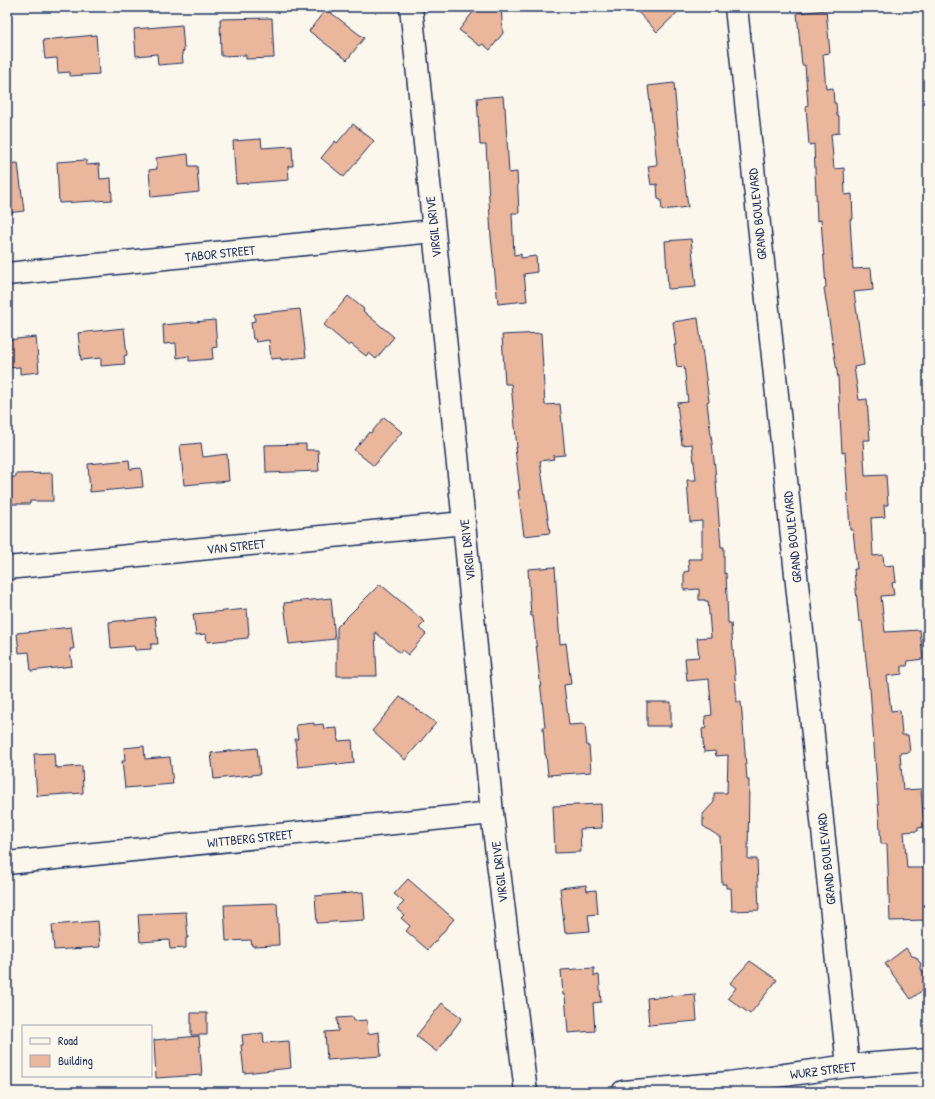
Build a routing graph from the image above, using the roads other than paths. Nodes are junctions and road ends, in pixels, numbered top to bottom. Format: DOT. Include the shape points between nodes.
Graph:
graph roads {
  1 [pos="411,7"];
  2 [pos="736,7"];
  3 [pos="433,231"];
  4 [pos="7,274"];
  5 [pos="464,523"];
  6 [pos="7,568"];
  7 [pos="492,813"];
  8 [pos="7,863"];
  9 [pos="928,1060"];
  10 [pos="848,1066"];
  11 [pos="729,1087"];
  12 [pos="526,1092"];
  13 [pos="622,1092"];
  1 -- 3 [label="street, VIRGIL DRIVE"];
  2 -- 10 [label="street, GRAND BOULEVARD"];
  3 -- 4 [label="street, TABOR STREET"];
  3 -- 5 [label="street, VIRGIL DRIVE"];
  5 -- 6 [label="street, VAN STREET"];
  5 -- 7 [label="street, VIRGIL DRIVE"];
  7 -- 8 [label="street, WITTBERG STREET"];
  7 -- 12 [label="street, VIRGIL DRIVE"];
  9 -- 10 [label="street, WURZ STREET"];
  10 -- 11 [label="street, WURZ STREET"];
  11 -- 13 [label="street, WURZ STREET"];
}
